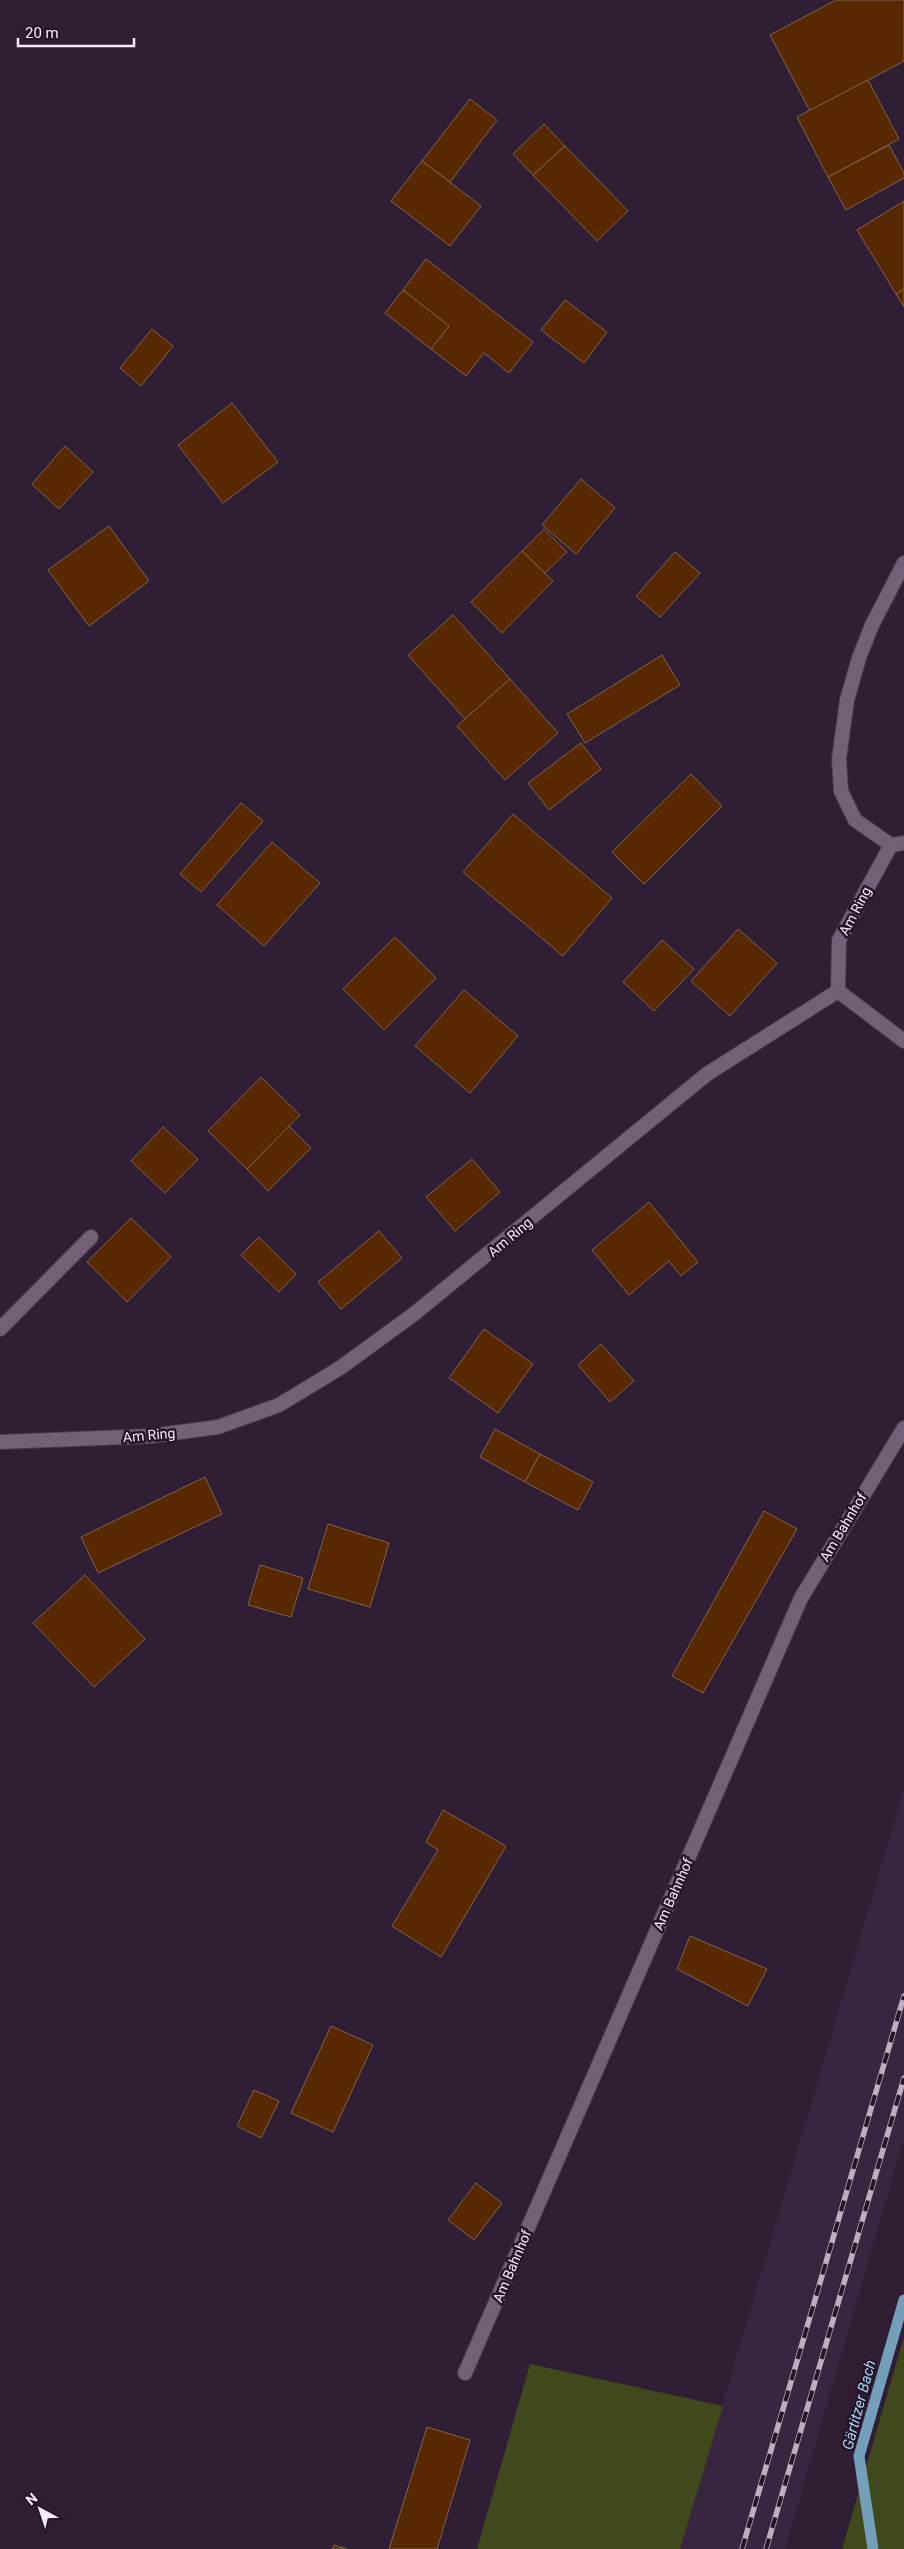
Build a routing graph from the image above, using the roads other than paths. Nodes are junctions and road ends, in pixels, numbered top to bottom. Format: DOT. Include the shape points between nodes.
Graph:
graph roads {
  1 [pos="904,563"];
  2 [pos="897,844"];
  3 [pos="838,991"];
  4 [pos="904,1042"];
  5 [pos="91,1237"];
  6 [pos="0,1329"];
  7 [pos="904,1428"];
  8 [pos="0,1442"];
  9 [pos="466,2373"];
  1 -- 2 [label="street, Am Ring" via="859,658 847,700 839,758 841,790 855,820"];
  2 -- 3 [label="street, Am Ring" via="840,940"];
  3 -- 4 [label="street"];
  3 -- 8 [label="street, Am Ring" via="707,1074 414,1314 340,1368 279,1405 218,1427 151,1436"];
  5 -- 6 [label="street"];
  7 -- 9 [label="street, Am Bahnhof" via="801,1598"];
}
